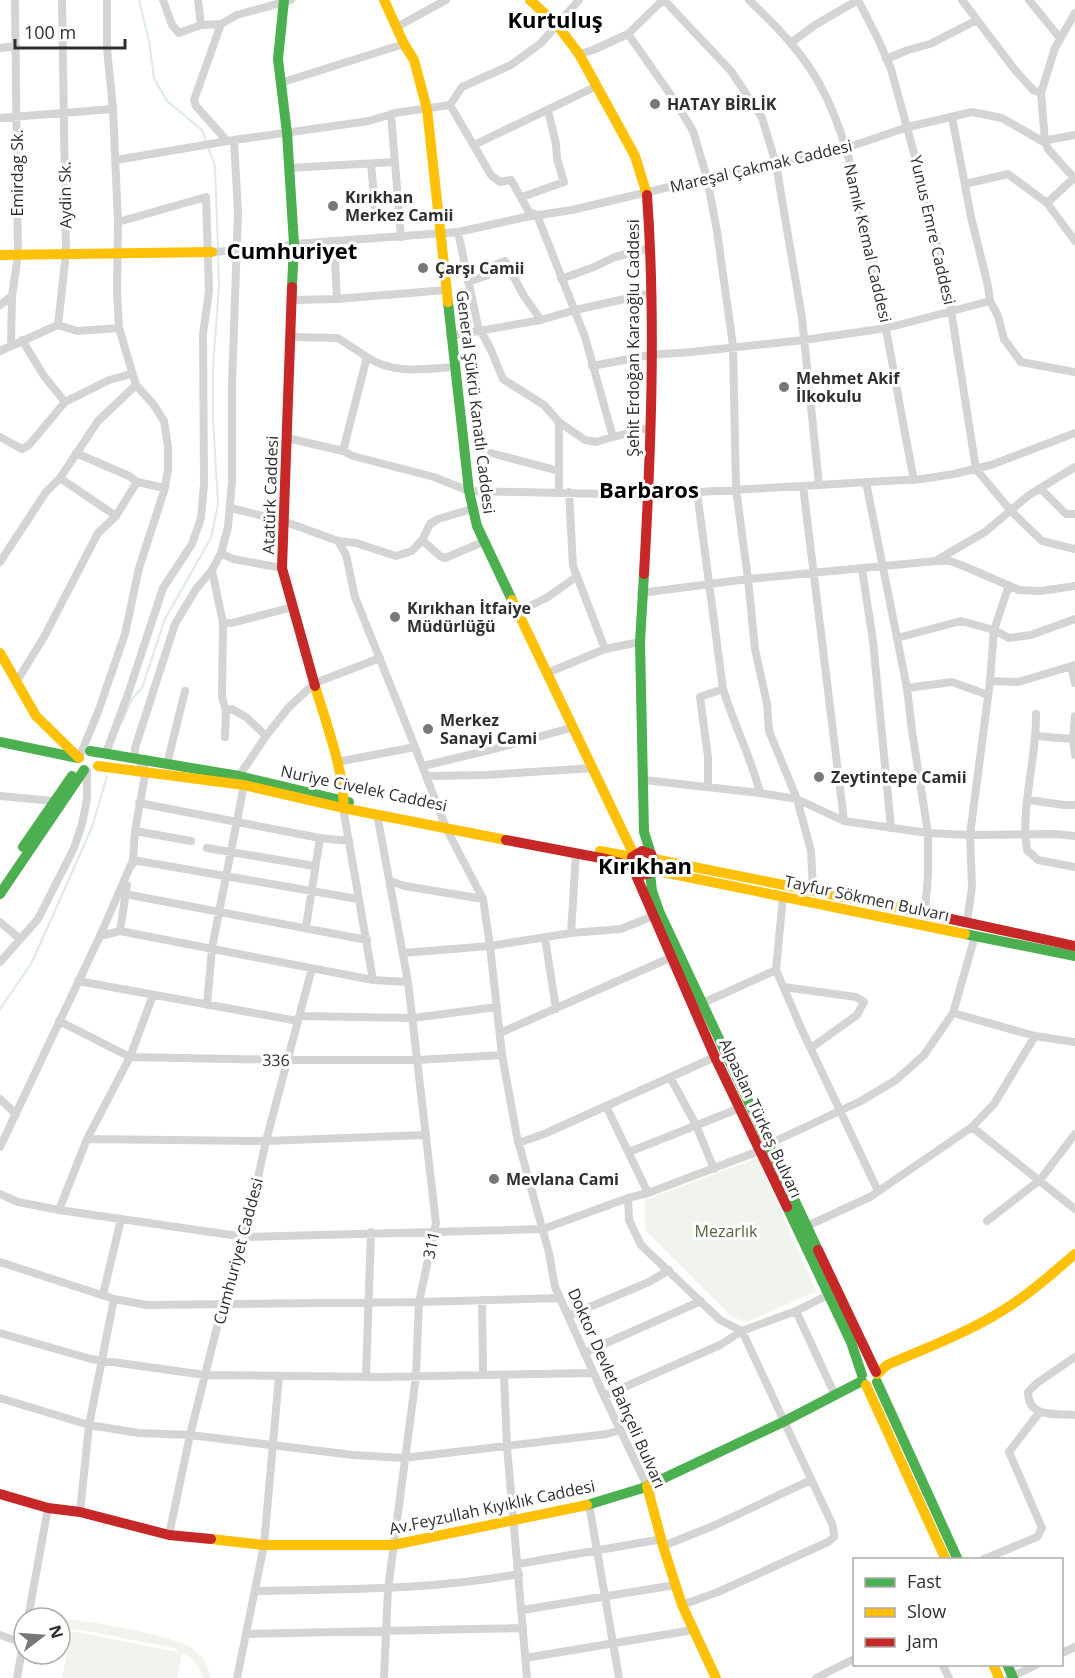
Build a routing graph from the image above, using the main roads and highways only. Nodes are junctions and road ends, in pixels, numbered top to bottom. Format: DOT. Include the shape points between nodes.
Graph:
graph roads {
  1 [pos="384,0"];
  2 [pos="530,0"];
  3 [pos="286,1"];
  4 [pos="210,252"];
  5 [pos="0,255"];
  6 [pos="0,653"];
  7 [pos="0,742"];
  8 [pos="0,749"];
  9 [pos="90,751"];
  10 [pos="81,766"];
  11 [pos="98,766"];
  12 [pos="242,780"];
  13 [pos="344,805"];
  14 [pos="445,824"];
  15 [pos="621,831"];
  16 [pos="609,852"];
  17 [pos="633,863"];
  18 [pos="652,864"];
  19 [pos="0,882"];
  20 [pos="0,894"];
  21 [pos="1075,946"];
  22 [pos="1075,956"];
  23 [pos="764,1148"];
  24 [pos="1075,1254"];
  25 [pos="870,1378"];
  26 [pos="645,1487"];
  27 [pos="0,1494"];
  28 [pos="945,1558"];
  29 [pos="957,1558"];
  30 [pos="673,1586"];
  31 [pos="709,1678"];
  32 [pos="716,1678"];
  1 -- 15 [label="main road, General Şükrü Kanatlı Caddesi" via="414,60 427,109 472,509 483,542"];
  2 -- 18 [label="main road, Şehit Erdoğan Karaoğlu Caddesi" via="557,25 579,54 635,156 647,192 652,293 640,642 644,832"];
  3 -- 13 [label="main road, Atatürk Caddesi" via="278,59 294,244 282,568 337,762"];
  4 -- 5 [label="main road"];
  6 -- 10 [label="main road" via="36,716"];
  7 -- 10 [label="main road"];
  8 -- 10 [label="main road"];
  9 -- 10 [label="main road" via="83,753"];
  9 -- 11 [label="main road" via="97,755"];
  9 -- 12 [label="main road, Nuriye Civelek Caddesi"];
  10 -- 11 [label="main road, Nuriye Civelek Caddesi" via="94,770"];
  10 -- 19 [label="main road"];
  10 -- 20 [label="main road"];
  11 -- 12 [label="main road, Nuriye Civelek Caddesi"];
  12 -- 13 [label="main road, Nuriye Civelek Caddesi"];
  13 -- 14 [label="main road, Nuriye Civelek Caddesi"];
  13 -- 14 [label="main road, Nuriye Civelek Caddesi"];
  14 -- 16 [label="main road, Nuriye Civelek Caddesi"];
  14 -- 17 [label="main road, Nuriye Civelek Caddesi"];
  15 -- 16 [label="main road"];
  15 -- 17 [label="main road, General Şükrü Kanatlı Caddesi"];
  16 -- 17 [label="main road, Nuriye Civelek Caddesi"];
  17 -- 18 [label="main road, Nuriye Civelek Caddesi" via="644,875"];
  17 -- 18 [label="main road, Nuriye Civelek Caddesi" via="642,851"];
  17 -- 23 [label="main road, Alpaslan Türkeş Bulvarı" via="715,1057"];
  18 -- 21 [label="main road, Tayfur Sökmen Bulvarı" via="813,890"];
  18 -- 22 [label="main road, Tayfur Sökmen Bulvarı" via="783,896"];
  18 -- 23 [label="main road, Alpaslan Türkeş Bulvarı" via="652,891 659,911"];
  23 -- 25 [label="main road, Alpaslan Türkeş Bulvarı" via="828,1295"];
  23 -- 25 [label="main road, Alpaslan Türkeş Bulvarı" via="807,1226"];
  24 -- 25 [label="main road, Av.Feyzullah Kıyıklık Caddesi" via="1009,1307 887,1365"];
  25 -- 26 [label="main road, Av.Feyzullah Kıyıklık Caddesi"];
  25 -- 28 [label="main road, Alpaslan Türkeş Bulvarı"];
  25 -- 29 [label="main road, Alpaslan Türkeş Bulvarı"];
  26 -- 27 [label="main road, Av.Feyzullah Kıyıklık Caddesi" via="589,1504 393,1545 264,1545 169,1535"];
  26 -- 30 [label="main road, Doktor Devlet Bahçeli Bulvarı"];
  30 -- 31 [label="main road, Doktor Devlet Bahçeli Bulvarı" via="687,1631"];
  30 -- 32 [label="main road, Doktor Devlet Bahçeli Bulvarı"];
}
